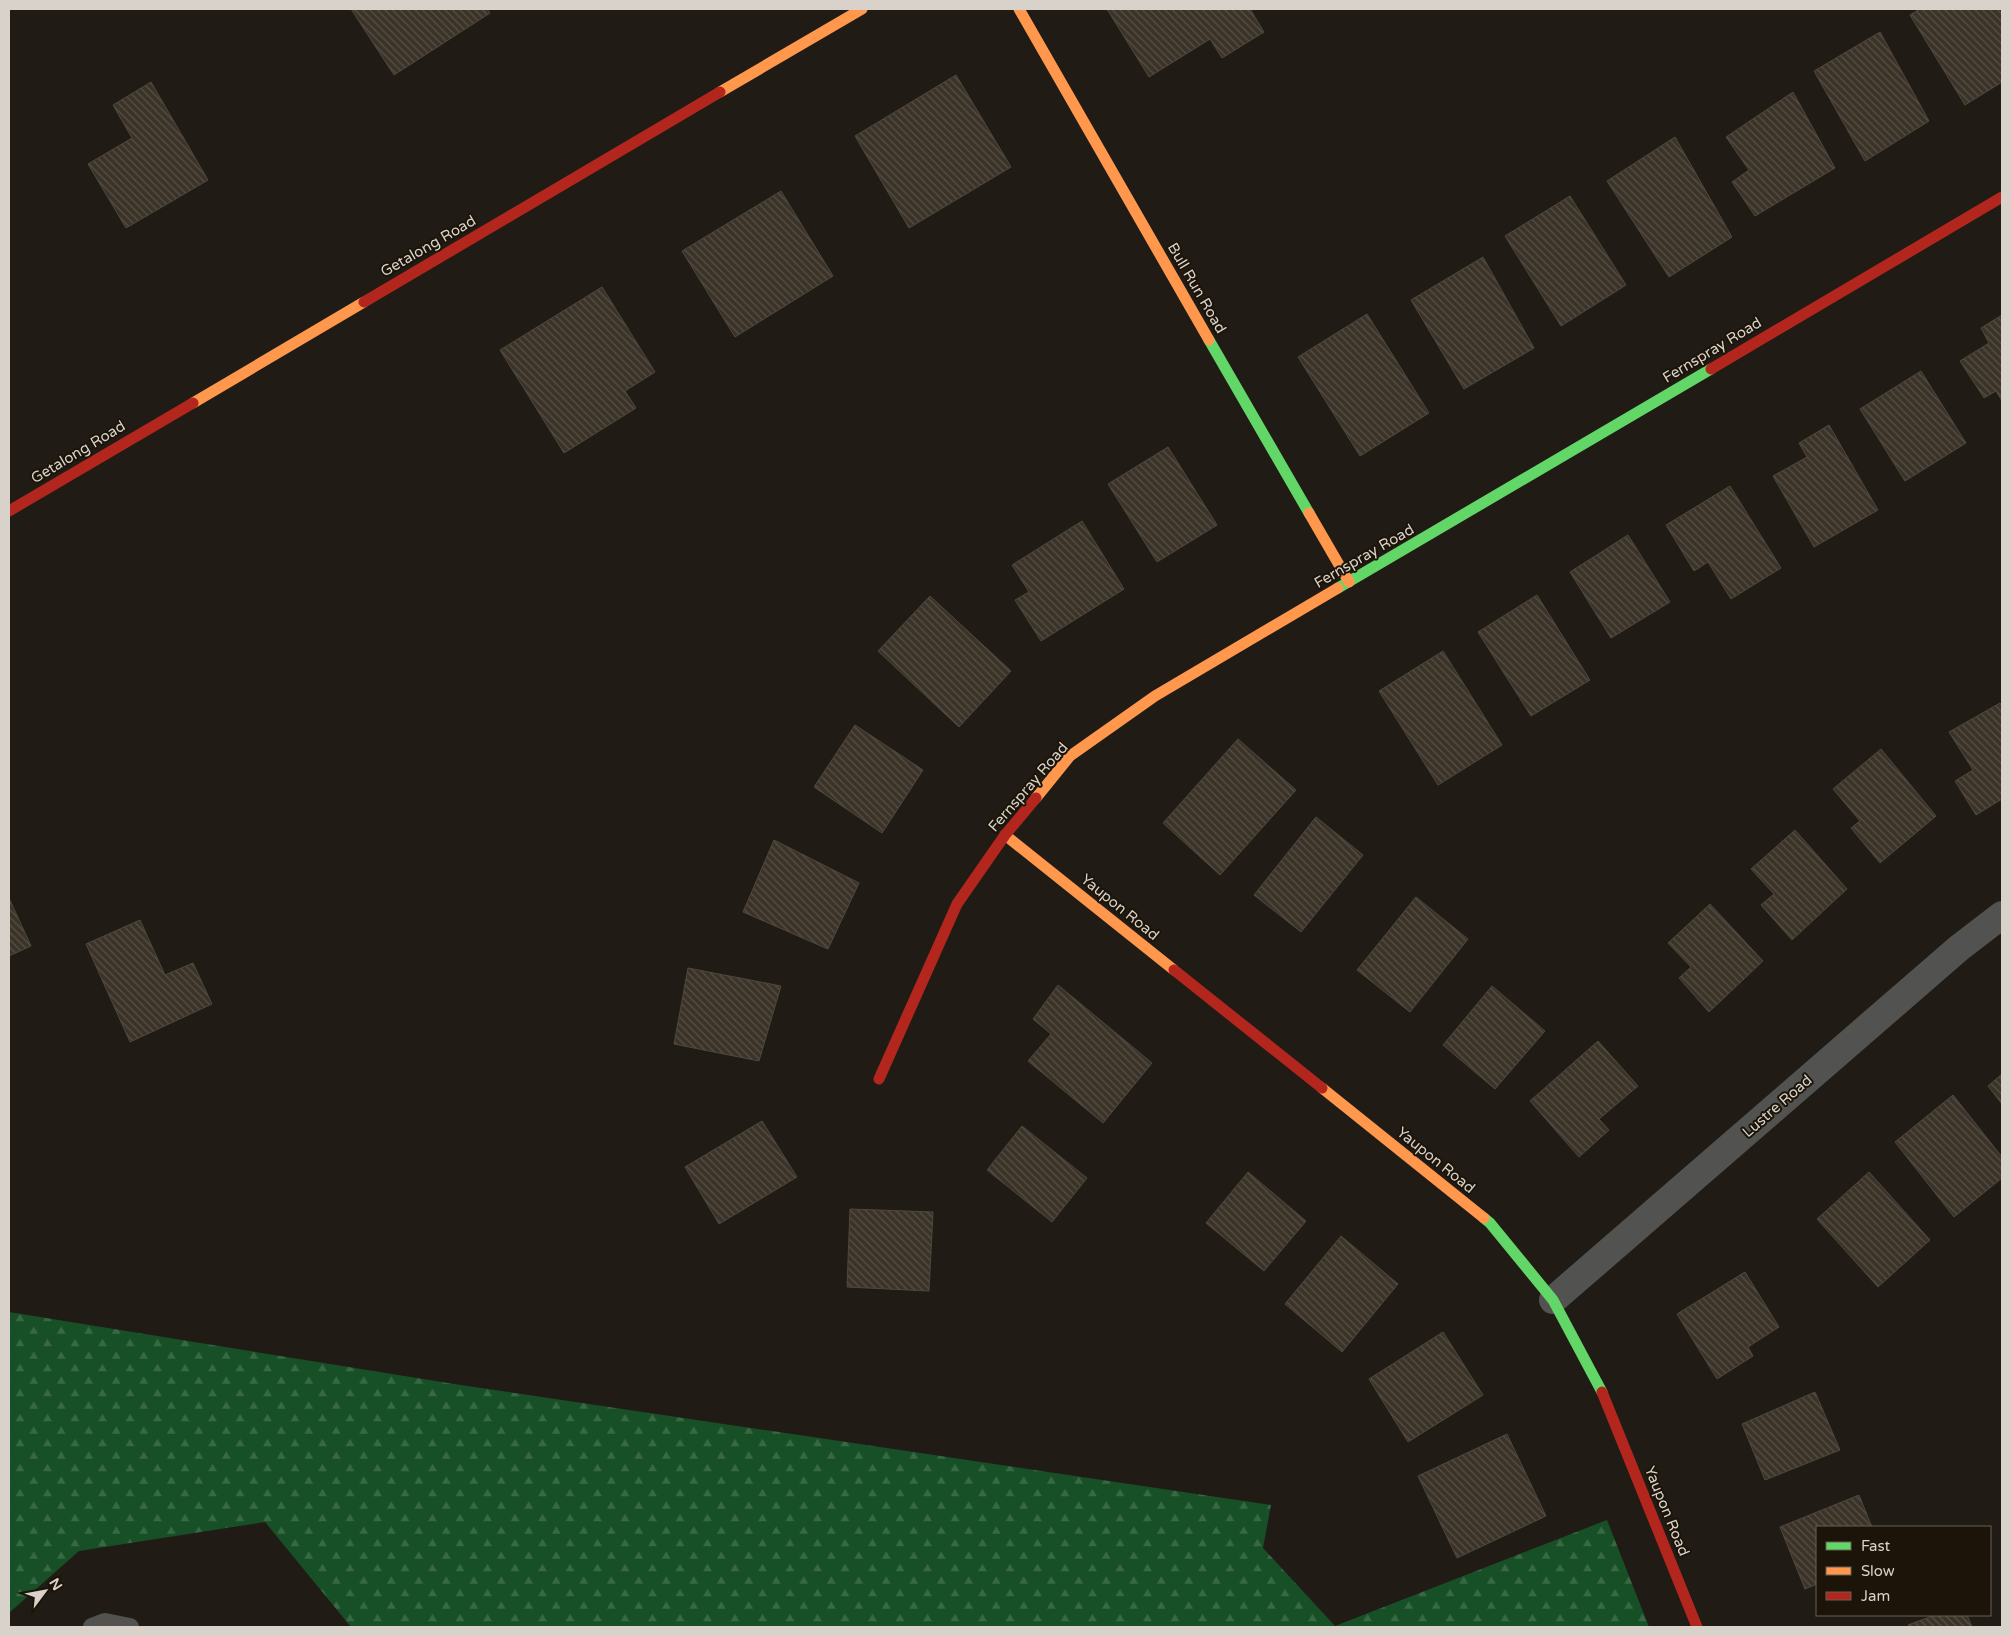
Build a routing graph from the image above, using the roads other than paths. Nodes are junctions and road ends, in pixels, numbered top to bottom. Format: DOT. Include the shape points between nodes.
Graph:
graph roads {
  1 [pos="862,9"];
  2 [pos="1019,9"];
  3 [pos="2002,197"];
  4 [pos="9,511"];
  5 [pos="1349,582"];
  6 [pos="1005,835"];
  7 [pos="2002,915"];
  8 [pos="879,1079"];
  9 [pos="1553,1300"];
  10 [pos="92,1627"];
  11 [pos="130,1627"];
  12 [pos="1697,1627"];
  1 -- 4 [label="street, Getalong Road"];
  2 -- 5 [label="street, Bull Run Road"];
  3 -- 5 [label="street, Fernspray Road"];
  5 -- 6 [label="street, Fernspray Road" via="1155,696 1070,756"];
  6 -- 8 [label="street, Fernspray Road" via="957,904"];
  6 -- 9 [label="street, Yaupon Road" via="1490,1224"];
  7 -- 9 [label="street, Lustre Road" via="1959,948"];
  9 -- 12 [label="street, Yaupon Road" via="1608,1404"];
  10 -- 11 [label="lane" via="105,1622"];
}
